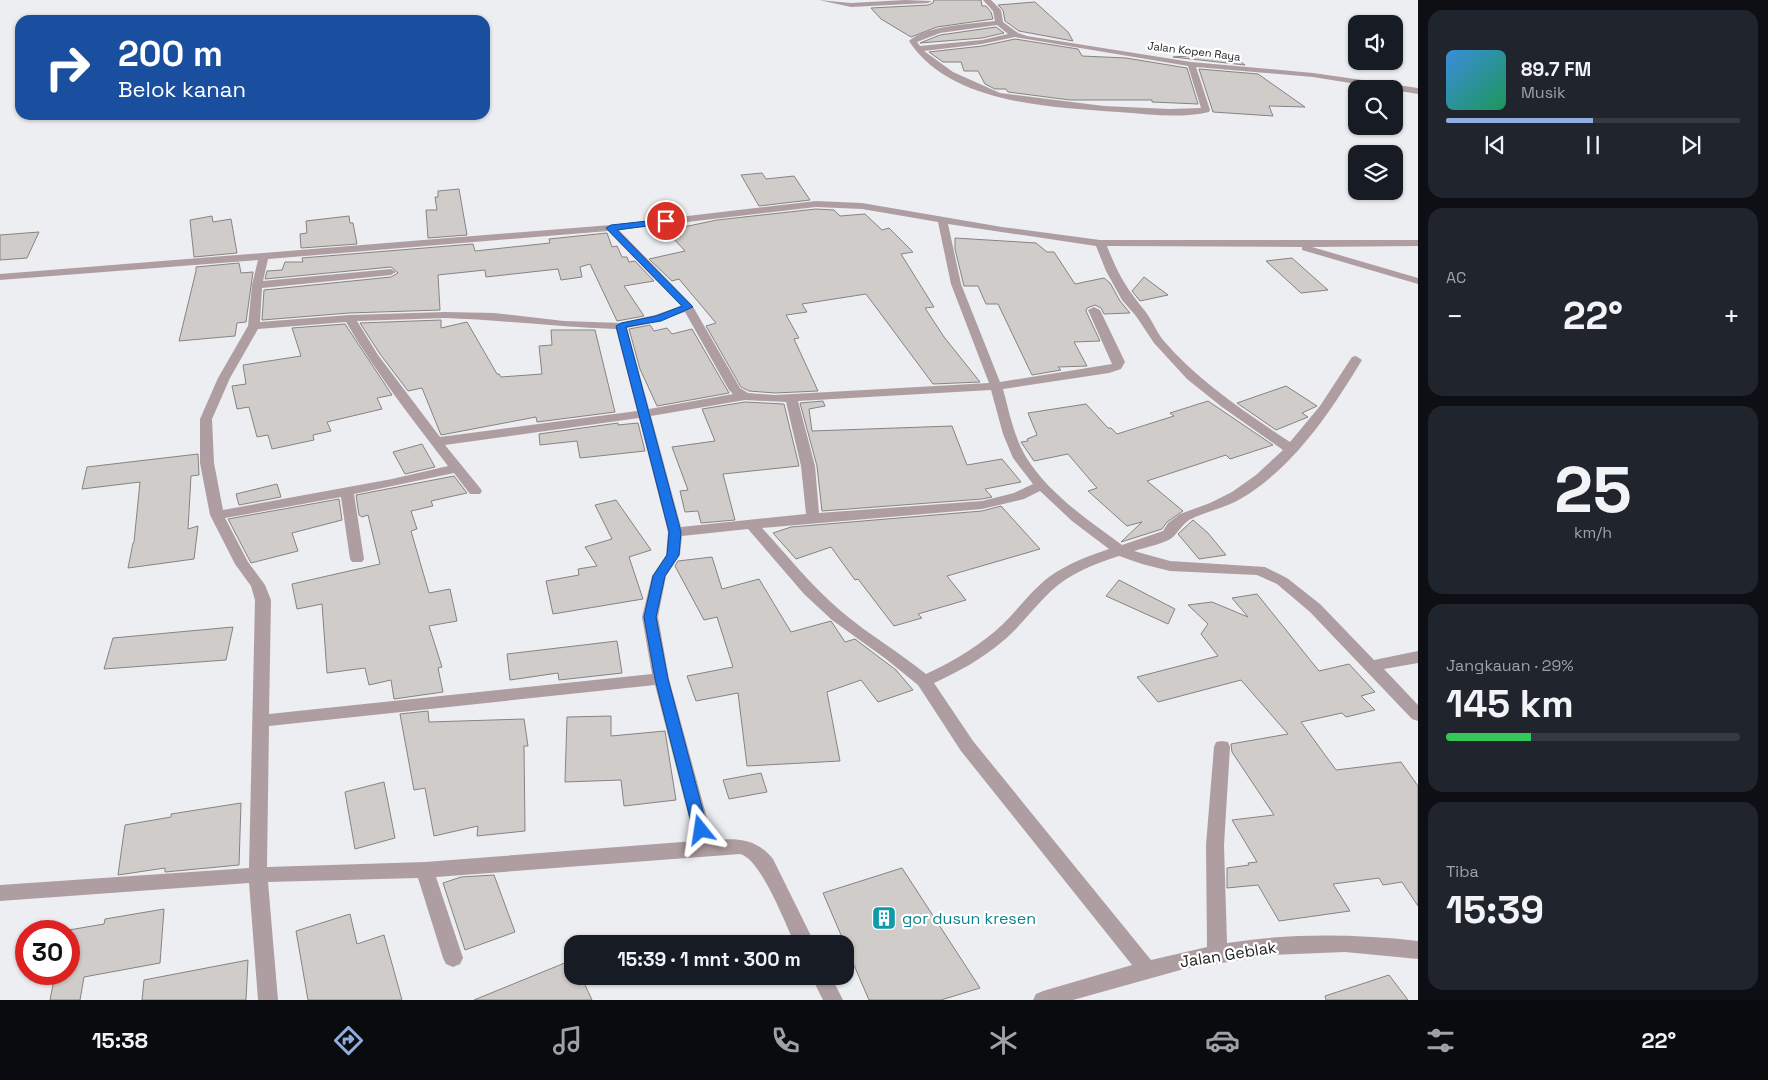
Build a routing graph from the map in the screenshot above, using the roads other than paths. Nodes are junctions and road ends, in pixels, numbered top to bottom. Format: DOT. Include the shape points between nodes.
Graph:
graph roads {
  1 [pos="823,0"];
  2 [pos="987,0"];
  3 [pos="928,1"];
  4 [pos="999,23"];
  5 [pos="1015,35"];
  6 [pos="918,49"];
  7 [pos="1191,64"];
  8 [pos="1418,92"];
  9 [pos="942,219"];
  10 [pos="611,228"];
  11 [pos="1100,243"];
  12 [pos="1291,243"];
  13 [pos="1418,243"];
  14 [pos="264,255"];
  15 [pos="391,272"];
  16 [pos="0,277"];
  17 [pos="1418,281"];
  18 [pos="257,285"];
  19 [pos="688,307"];
  20 [pos="1094,310"];
  21 [pos="349,318"];
  22 [pos="254,326"];
  23 [pos="621,326"];
  24 [pos="1356,360"];
  25 [pos="996,386"];
  26 [pos="745,396"];
  27 [pos="791,399"];
  28 [pos="643,414"];
  29 [pos="436,442"];
  30 [pos="1291,450"];
  31 [pos="458,468"];
  32 [pos="1041,485"];
  33 [pos="347,491"];
  34 [pos="475,491"];
  35 [pos="218,515"];
  36 [pos="813,518"];
  37 [pos="752,525"];
  38 [pos="675,532"];
  39 [pos="1121,551"];
  40 [pos="357,559"];
  41 [pos="1418,657"];
  42 [pos="1371,666"];
  43 [pos="661,679"];
  44 [pos="924,680"];
  45 [pos="1418,715"];
  46 [pos="260,721"];
  47 [pos="1222,747"];
  48 [pos="706,848"];
  49 [pos="425,870"];
  50 [pos="258,875"];
  51 [pos="0,894"];
  52 [pos="801,935"];
  53 [pos="1418,950"];
  54 [pos="1218,953"];
  55 [pos="453,958"];
  56 [pos="1148,969"];
  57 [pos="826,985"];
  58 [pos="268,1000"];
  59 [pos="833,1000"];
  60 [pos="1043,1000"];
  1 -- 3 [label="street" via="851,5"];
  2 -- 4 [label="street, Jalan Kopen Raya" via="997,10"];
  4 -- 5 [label="street, Jalan Kopen Raya"];
  4 -- 6 [label="street" via="916,38 913,41"];
  5 -- 6 [label="street"];
  5 -- 7 [label="street, Jalan Kopen Raya"];
  6 -- 7 [label="street" via="926,59 947,71 1005,97 1176,113 1206,109"];
  7 -- 8 [label="street, Jalan Kopen Raya" via="1313,74"];
  9 -- 10 [label="street" via="862,206 816,204"];
  9 -- 11 [label="street"];
  9 -- 25 [label="street" via="956,284"];
  10 -- 14 [label="street"];
  10 -- 19 [label="street"];
  11 -- 12 [label="street"];
  11 -- 30 [label="street" via="1128,300 1158,341 1191,376"];
  12 -- 13 [label="street"];
  12 -- 17 [label="street"];
  14 -- 16 [label="street"];
  14 -- 18 [label="street"];
  15 -- 18 [label="street"];
  18 -- 22 [label="street"];
  19 -- 23 [label="street"];
  19 -- 26 [label="street" via="731,385"];
  20 -- 25 [label="street" via="1117,355 1117,366"];
  21 -- 22 [label="street"];
  21 -- 23 [label="street" via="494,316"];
  21 -- 29 [label="street" via="372,356"];
  22 -- 35 [label="street" via="206,419 207,463"];
  23 -- 28 [label="street"];
  24 -- 30 [label="street" via="1330,404"];
  25 -- 27 [label="street"];
  25 -- 32 [label="street" via="1013,444 1026,468"];
  26 -- 27 [label="street"];
  26 -- 28 [label="street"];
  27 -- 36 [label="street" via="808,466"];
  28 -- 29 [label="street"];
  28 -- 38 [label="street"];
  29 -- 31 [label="street"];
  30 -- 39 [label="street" via="1244,491 1222,504 1180,519 1162,536"];
  31 -- 33 [label="street"];
  31 -- 34 [label="street"];
  32 -- 36 [label="street" via="1014,498 974,506"];
  32 -- 39 [label="street" via="1077,518"];
  33 -- 35 [label="street"];
  33 -- 40 [label="street"];
  35 -- 46 [label="street" via="242,564 258,585 263,600"];
  36 -- 37 [label="street"];
  37 -- 38 [label="street"];
  37 -- 44 [label="street" via="809,590 837,616"];
  38 -- 43 [label="street" via="673,555 659,576 650,617"];
  39 -- 42 [label="street" via="1170,566 1237,568 1268,573 1302,596"];
  39 -- 44 [label="street" via="1062,576 988,645 957,665"];
  41 -- 42 [label="street"];
  42 -- 45 [label="street"];
  43 -- 46 [label="street"];
  43 -- 48 [label="street"];
  44 -- 56 [label="street" via="967,746"];
  46 -- 50 [label="street"];
  47 -- 54 [label="street" via="1215,845"];
  48 -- 49 [label="street"];
  48 -- 52 [label="street" via="740,846 758,852"];
  49 -- 50 [label="street"];
  49 -- 55 [label="street"];
  50 -- 51 [label="street"];
  50 -- 58 [label="street"];
  53 -- 54 [label="street, Jalan Geblak" via="1362,943 1312,943"];
  54 -- 56 [label="street, Jalan Geblak"];
  56 -- 60 [label="street, Jalan Geblak"];
  57 -- 59 [label="street"];
}
